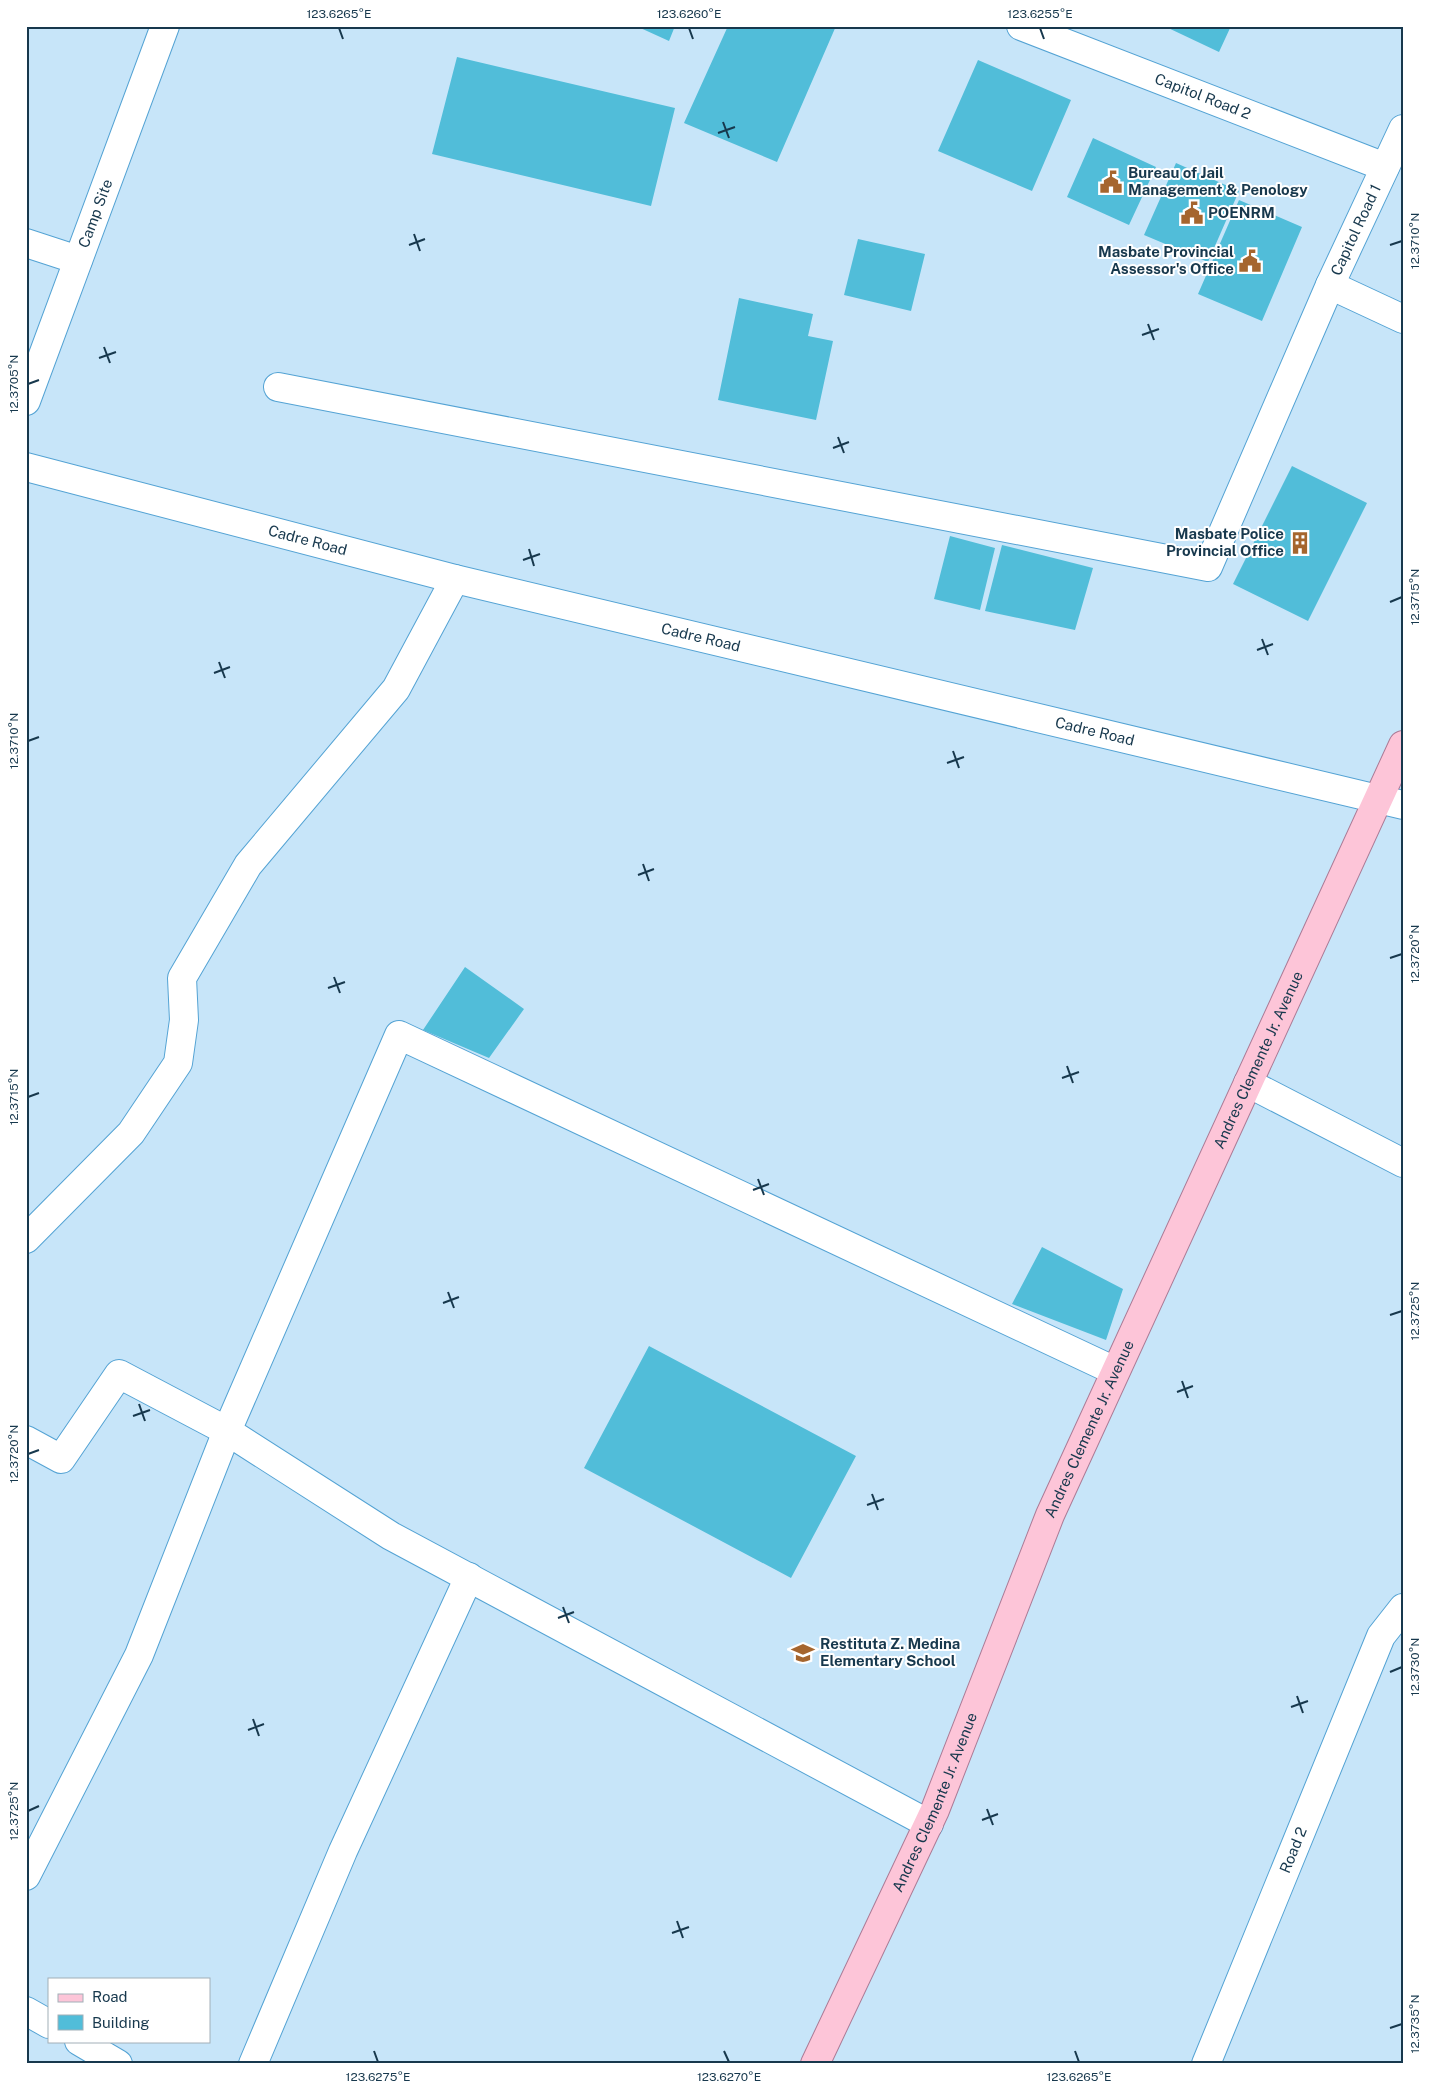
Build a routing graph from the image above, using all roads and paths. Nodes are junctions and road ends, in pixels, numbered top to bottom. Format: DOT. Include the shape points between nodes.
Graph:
graph roads {
  1 [pos="164,26"];
  2 [pos="1021,26"];
  3 [pos="1403,129"];
  4 [pos="1385,167"];
  5 [pos="26,243"];
  6 [pos="78,260"];
  7 [pos="1330,285"];
  8 [pos="1403,319"];
  9 [pos="278,387"];
  10 [pos="26,401"];
  11 [pos="26,467"];
  12 [pos="455,579"];
  13 [pos="1403,745"];
  14 [pos="1391,802"];
  15 [pos="1248,1083"];
  16 [pos="1403,1163"];
  17 [pos="26,1239"];
  18 [pos="1115,1371"];
  19 [pos="227,1430"];
  20 [pos="26,1440"];
  21 [pos="469,1577"];
  22 [pos="1403,1608"];
  23 [pos="929,1824"];
  24 [pos="26,1876"];
  25 [pos="26,2012"];
  26 [pos="48,2023"];
  27 [pos="80,2042"];
  28 [pos="109,2061"];
  29 [pos="253,2064"];
  30 [pos="815,2064"];
  31 [pos="1206,2064"];
  1 -- 6 [label="street, Camp Site"];
  2 -- 4 [label="street, Capitol Road 2"];
  3 -- 4 [label="street, Capitol Road 1"];
  4 -- 7 [label="street, Capitol Road 1"];
  5 -- 6 [label="street"];
  6 -- 10 [label="street, Camp Site"];
  7 -- 8 [label="street, Capitol Road 1"];
  7 -- 9 [label="street" via="1208,566"];
  11 -- 12 [label="street, Cadre Road"];
  12 -- 14 [label="street, Cadre Road"];
  12 -- 17 [label="street" via="396,690 248,865 182,978 184,1020 178,1063 131,1133"];
  13 -- 14 [label="main road, Andres Clemente Jr. Avenue"];
  14 -- 15 [label="main road, Andres Clemente Jr. Avenue"];
  15 -- 16 [label="street"];
  15 -- 18 [label="main road, Andres Clemente Jr. Avenue"];
  18 -- 19 [label="street" via="399,1035"];
  18 -- 23 [label="main road, Andres Clemente Jr. Avenue" via="1050,1515"];
  19 -- 20 [label="street" via="119,1374 61,1459"];
  19 -- 21 [label="street" via="391,1536"];
  19 -- 24 [label="street" via="139,1655"];
  21 -- 23 [label="street"];
  21 -- 29 [label="street" via="343,1851"];
  22 -- 31 [label="street, Road 2" via="1381,1636"];
  23 -- 30 [label="main road, Andres Clemente Jr. Avenue"];
  25 -- 26 [label="street"];
  27 -- 28 [label="street"];
}
